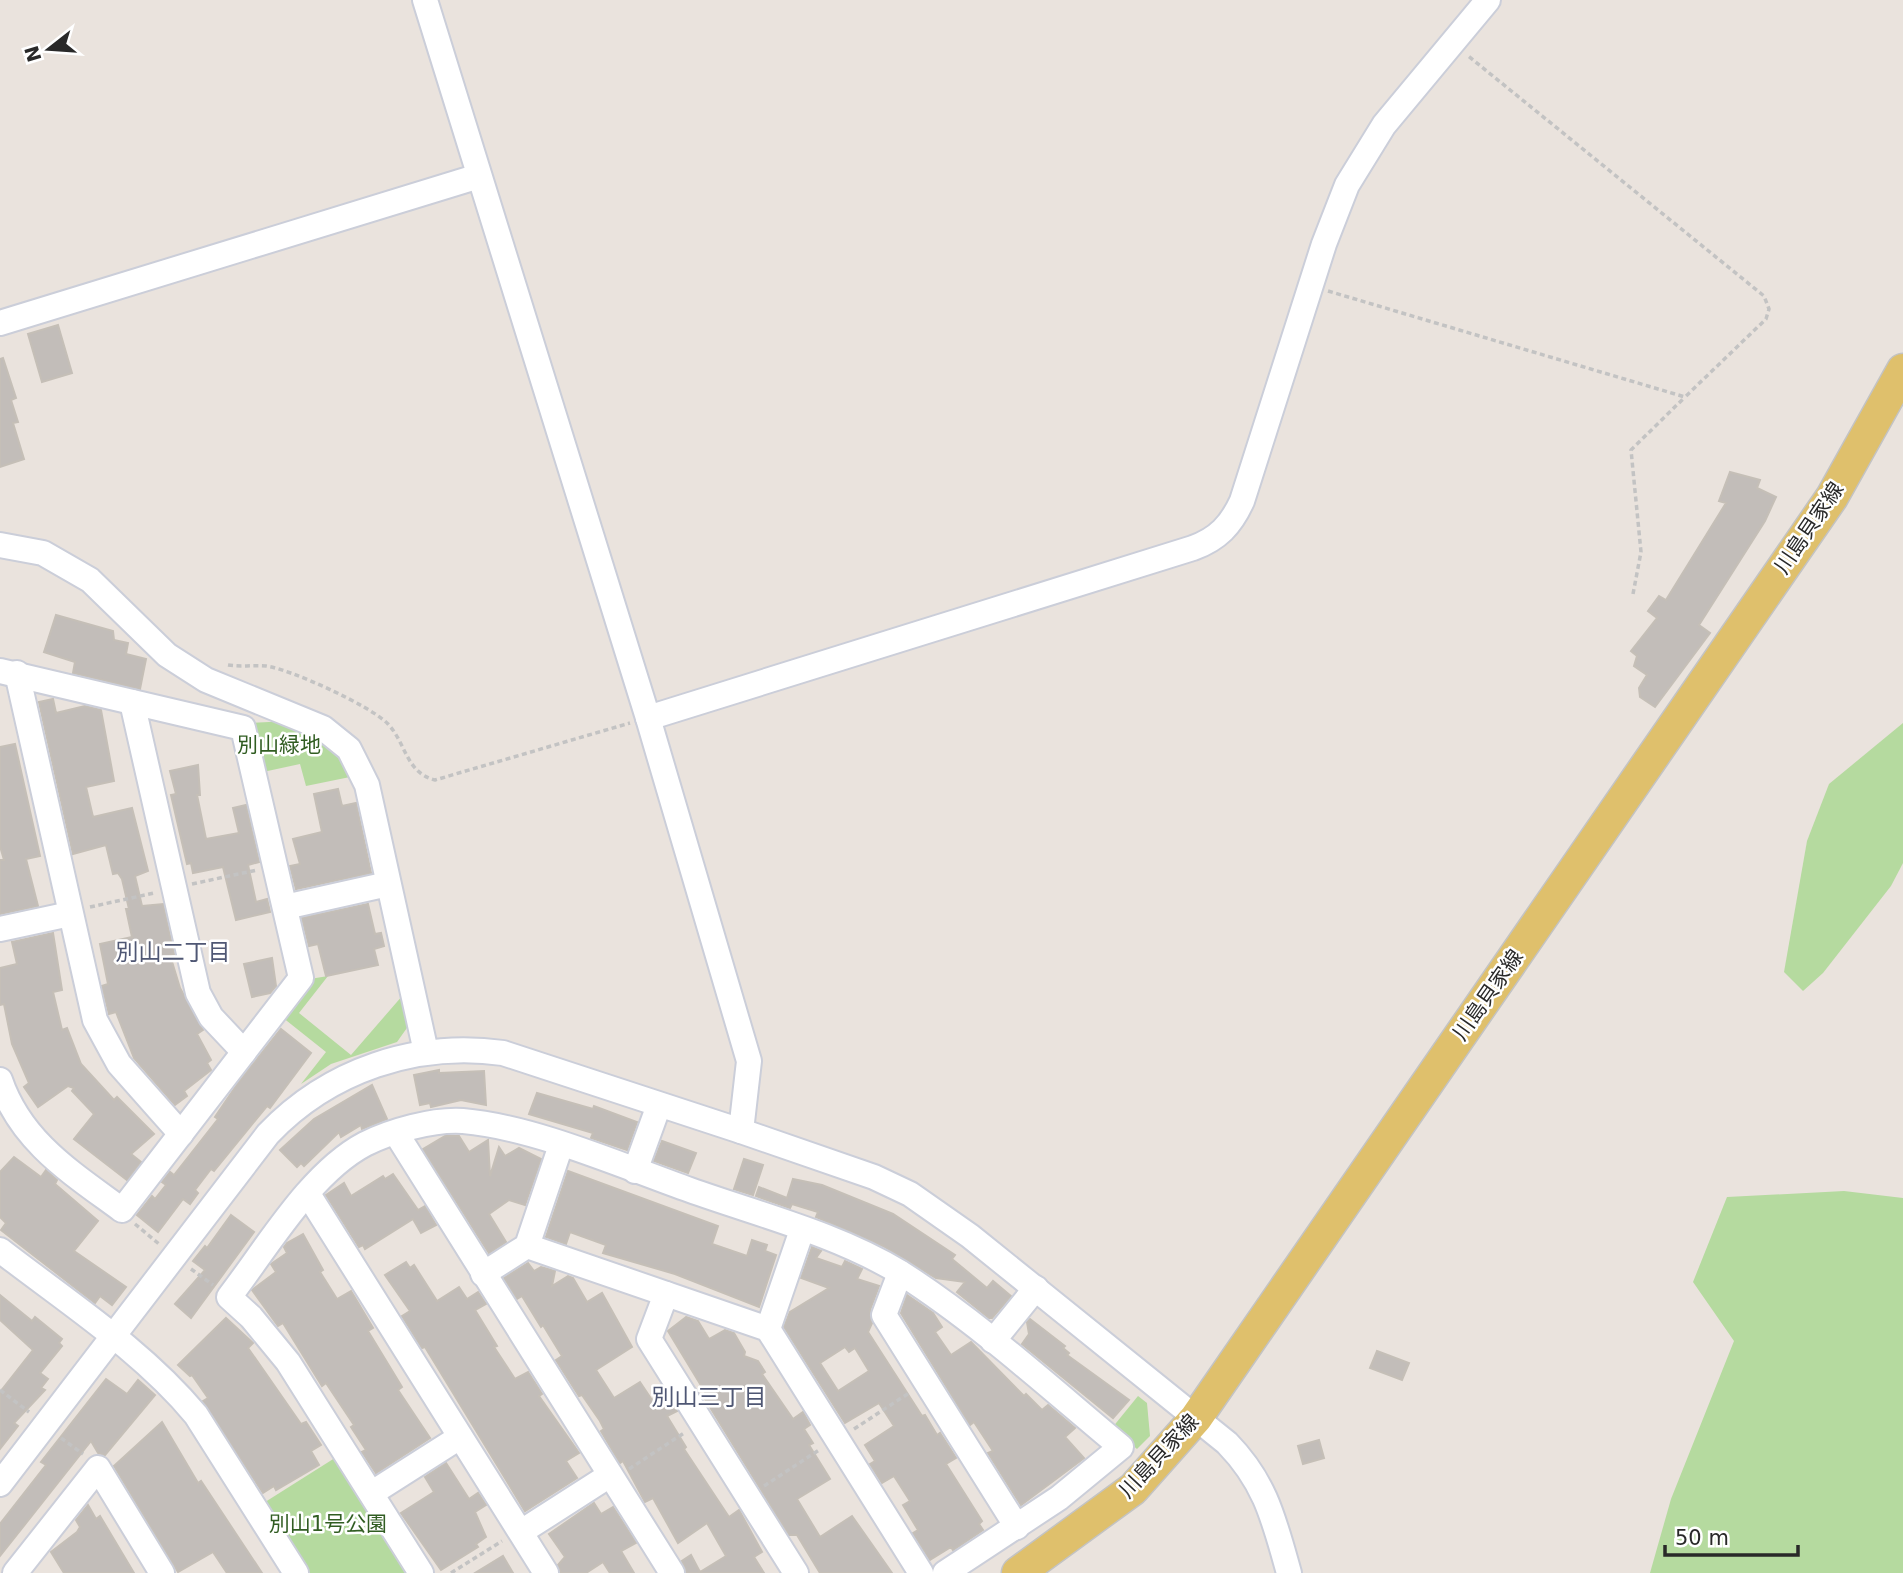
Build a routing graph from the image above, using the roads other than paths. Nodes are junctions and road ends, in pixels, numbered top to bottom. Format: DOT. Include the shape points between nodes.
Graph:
graph roads {
  1 [pos="425,0"];
  2 [pos="1488,0"];
  3 [pos="479,176"];
  4 [pos="0,323"];
  5 [pos="1903,370"];
  6 [pos="0,545"];
  7 [pos="8,672"];
  8 [pos="132,702"];
  9 [pos="648,718"];
  10 [pos="388,884"];
  11 [pos="285,907"];
  12 [pos="70,913"];
  13 [pos="0,929"];
  14 [pos="244,1052"];
  15 [pos="426,1052"];
  16 [pos="0,1080"];
  17 [pos="659,1105"];
  18 [pos="741,1130"];
  19 [pos="396,1133"];
  20 [pos="181,1134"];
  21 [pos="561,1145"];
  22 [pos="635,1171"];
  23 [pos="308,1194"];
  24 [pos="802,1230"];
  25 [pos="527,1246"];
  26 [pos="0,1250"];
  27 [pos="483,1273"];
  28 [pos="900,1273"];
  29 [pos="1036,1288"];
  30 [pos="666,1294"];
  31 [pos="768,1329"];
  32 [pos="113,1338"];
  33 [pos="993,1341"];
  34 [pos="1196,1418"];
  35 [pos="460,1437"];
  36 [pos="611,1477"];
  37 [pos="0,1483"];
  38 [pos="372,1493"];
  39 [pos="1017,1527"];
  40 [pos="520,1531"];
  41 [pos="26,1568"];
  42 [pos="162,1573"];
  43 [pos="296,1573"];
  44 [pos="421,1573"];
  45 [pos="546,1573"];
  46 [pos="671,1573"];
  47 [pos="796,1573"];
  48 [pos="921,1573"];
  49 [pos="945,1573"];
  50 [pos="1018,1573"];
  51 [pos="1289,1573"];
  1 -- 3 [label="street"];
  2 -- 9 [label="street" via="1362,157 1338,206 1242,501 1219,535 1193,548"];
  3 -- 4 [label="street"];
  3 -- 9 [label="street"];
  5 -- 34 [label="main road, 川島貝家線" via="1832,497"];
  6 -- 10 [label="street" via="43,553 90,580 181,666 323,728 349,749 367,785"];
  7 -- 8 [label="street"];
  7 -- 12 [label="street"];
  8 -- 11 [label="street" via="243,728"];
  8 -- 14 [label="street" via="198,993 211,1017"];
  9 -- 18 [label="street" via="749,1061"];
  10 -- 11 [label="street"];
  10 -- 15 [label="street"];
  11 -- 14 [label="street" via="301,978"];
  12 -- 13 [label="street"];
  12 -- 20 [label="street" via="95,1020 109,1051"];
  14 -- 20 [label="street"];
  15 -- 17 [label="street" via="465,1049 503,1053"];
  15 -- 32 [label="street" via="346,1076 315,1094 268,1133"];
  16 -- 20 [label="street" via="18,1120 36,1142 127,1217"];
  17 -- 18 [label="street"];
  17 -- 22 [label="street"];
  18 -- 29 [label="street" via="874,1177 910,1195"];
  19 -- 21 [label="street" via="459,1121"];
  19 -- 23 [label="street" via="365,1144"];
  19 -- 27 [label="street"];
  21 -- 22 [label="street"];
  21 -- 25 [label="street"];
  22 -- 24 [label="street"];
  23 -- 35 [label="street"];
  23 -- 38 [label="street" via="229,1297 288,1362"];
  24 -- 28 [label="street" via="862,1251"];
  24 -- 31 [label="street"];
  25 -- 27 [label="street"];
  25 -- 30 [label="street"];
  26 -- 32 [label="street"];
  27 -- 36 [label="street"];
  28 -- 33 [label="street"];
  28 -- 39 [label="street" via="884,1315"];
  29 -- 33 [label="street"];
  29 -- 34 [label="street"];
  30 -- 31 [label="street"];
  30 -- 47 [label="street" via="649,1339"];
  31 -- 48 [label="street"];
  32 -- 37 [label="street"];
  32 -- 43 [label="street" via="172,1386 196,1415"];
  33 -- 39 [label="street" via="1121,1447"];
  34 -- 50 [label="main road, 川島貝家線" via="1133,1489"];
  34 -- 51 [label="street" via="1227,1443 1254,1475 1272,1512"];
  35 -- 38 [label="street"];
  35 -- 40 [label="street"];
  36 -- 40 [label="street"];
  36 -- 46 [label="street"];
  38 -- 44 [label="street"];
  39 -- 49 [label="street"];
  40 -- 45 [label="street"];
  41 -- 42 [label="street" via="98,1468"];
}
